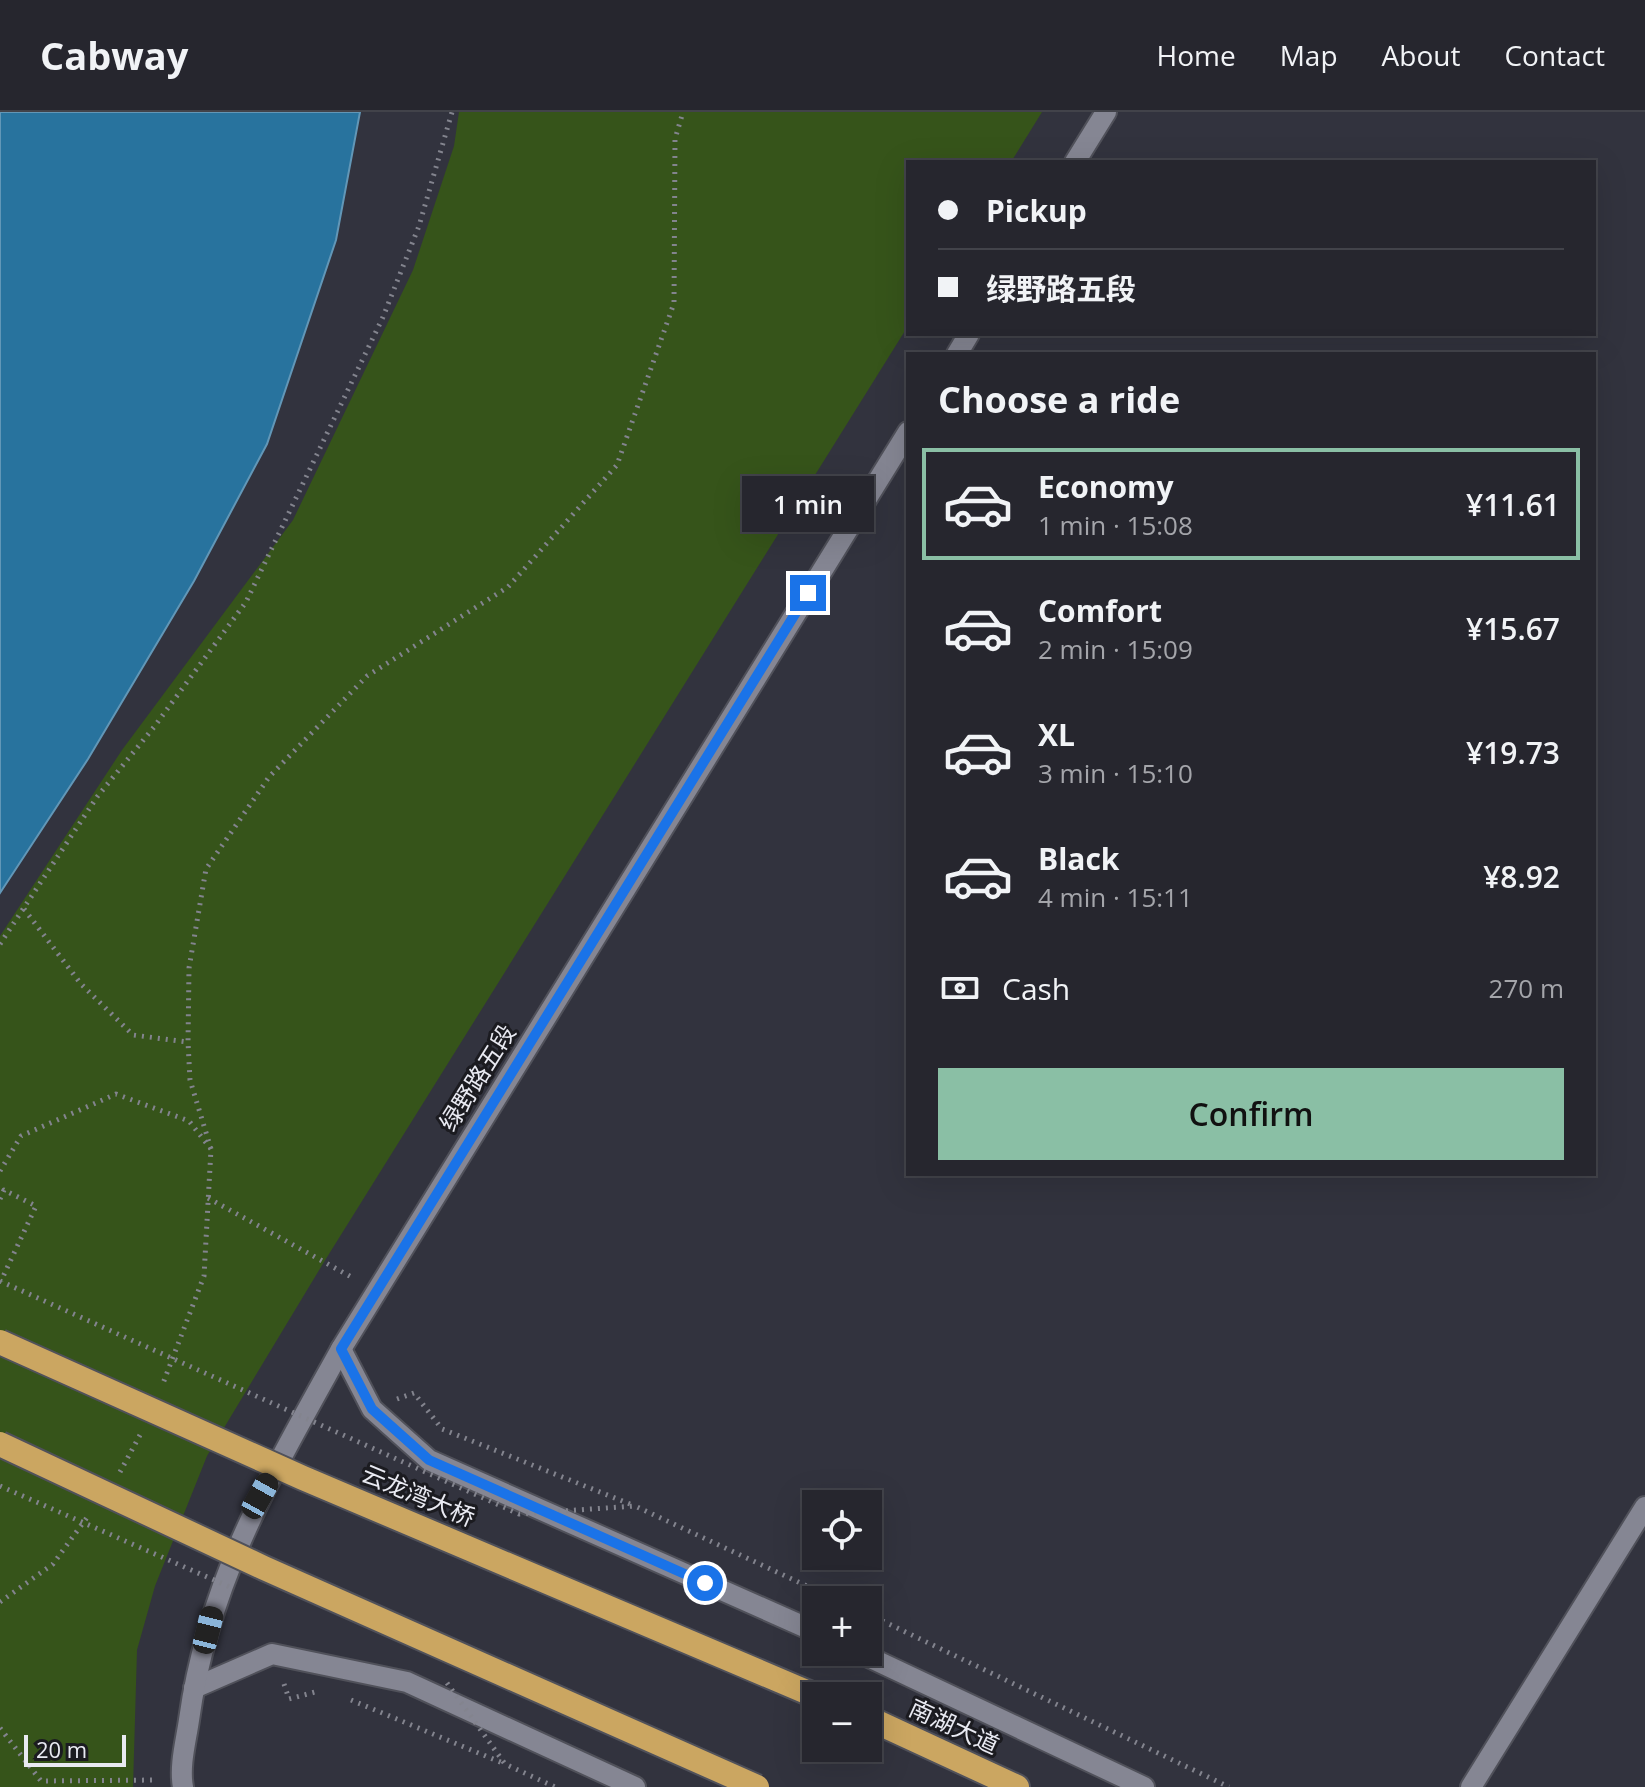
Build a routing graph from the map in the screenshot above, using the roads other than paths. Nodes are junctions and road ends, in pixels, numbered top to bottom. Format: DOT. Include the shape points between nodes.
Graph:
graph roads {
  1 [pos="1106,112"];
  2 [pos="1076,160"];
  3 [pos="906,435"];
  4 [pos="0,1342"];
  5 [pos="341,1349"];
  6 [pos="0,1444"];
  7 [pos="1645,1507"];
  8 [pos="802,1626"];
  9 [pos="882,1663"];
  10 [pos="194,1688"];
  11 [pos="802,1690"];
  12 [pos="882,1724"];
  13 [pos="182,1782"];
  14 [pos="635,1787"];
  15 [pos="757,1787"];
  16 [pos="1017,1787"];
  17 [pos="1144,1787"];
  18 [pos="1471,1787"];
  1 -- 2 [label="street"];
  3 -- 5 [label="street, 绿野路五段"];
  4 -- 11 [label="highway, 云龙湾大桥, bridge" via="303,1478"];
  5 -- 8 [label="street" via="372,1409 429,1460"];
  5 -- 10 [label="street, 绿野路五段" via="260,1496 215,1601"];
  6 -- 15 [label="highway, bridge"];
  7 -- 18 [label="street"];
  9 -- 17 [label="street"];
  10 -- 13 [label="street, 绿野路五段"];
  10 -- 14 [label="street" via="272,1654 407,1682"];
  12 -- 16 [label="highway, 南湖大道"];
}
